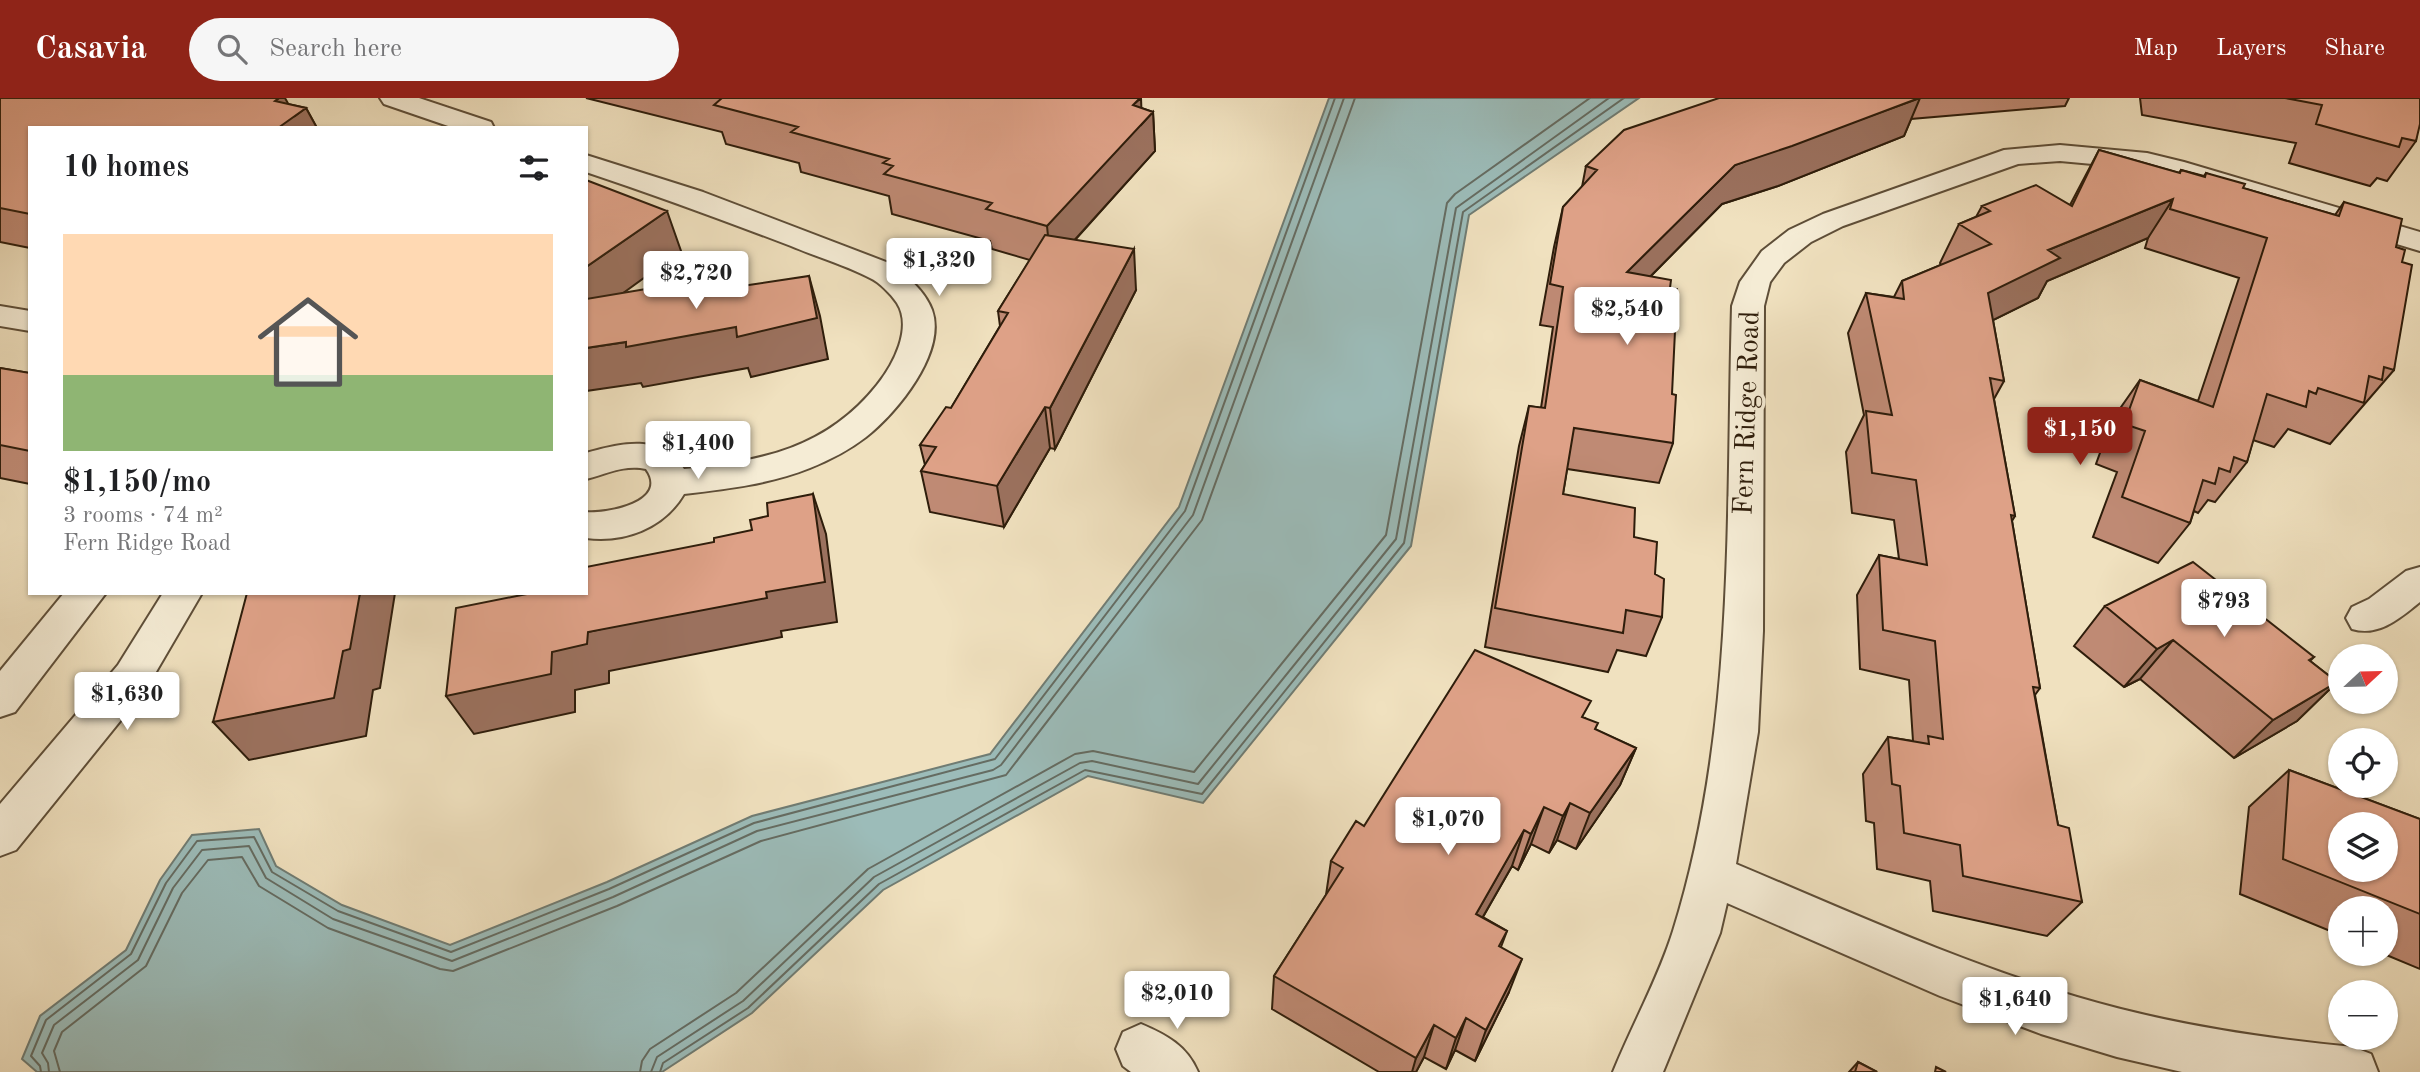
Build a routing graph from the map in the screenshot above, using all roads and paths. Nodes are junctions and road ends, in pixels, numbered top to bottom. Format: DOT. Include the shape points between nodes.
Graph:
graph roads {
  1 [pos="393,98"];
  2 [pos="431,112"];
  3 [pos="475,126"];
  4 [pos="588,164"];
  5 [pos="2420,242"];
  6 [pos="0,316"];
  7 [pos="28,321"];
  8 [pos="588,466"];
  9 [pos="669,483"];
  10 [pos="588,525"];
  11 [pos="2420,581"];
  12 [pos="85,595"];
  13 [pos="183,595"];
  14 [pos="2365,618"];
  15 [pos="0,700"];
  16 [pos="3,829"];
  17 [pos="1711,875"];
  18 [pos="1638,1072"];
  19 [pos="2353,1072"];
  1 -- 2 [label="street"];
  2 -- 3 [label="street"];
  4 -- 9 [label="street" via="693,198 883,272 904,290 916,312 919,337 907,369 862,423 835,442 749,473"];
  5 -- 17 [label="street, Fern Ridge Road" via="2184,170 2102,155 2060,153 2014,156 1833,220 1800,236 1773,257 1755,282 1748,306 1737,732"];
  6 -- 7 [label="street"];
  8 -- 9 [label="street" via="621,454 640,454 666,470"];
  9 -- 10 [label="street" via="650,511 632,521"];
  11 -- 14 [label="street"];
  12 -- 15 [label="street"];
  13 -- 16 [label="street" via="132,677"];
  17 -- 18 [label="street, Fern Ridge Road" via="1696,933"];
  17 -- 19 [label="street" via="2040,1010 2146,1041 2280,1066"];
}
